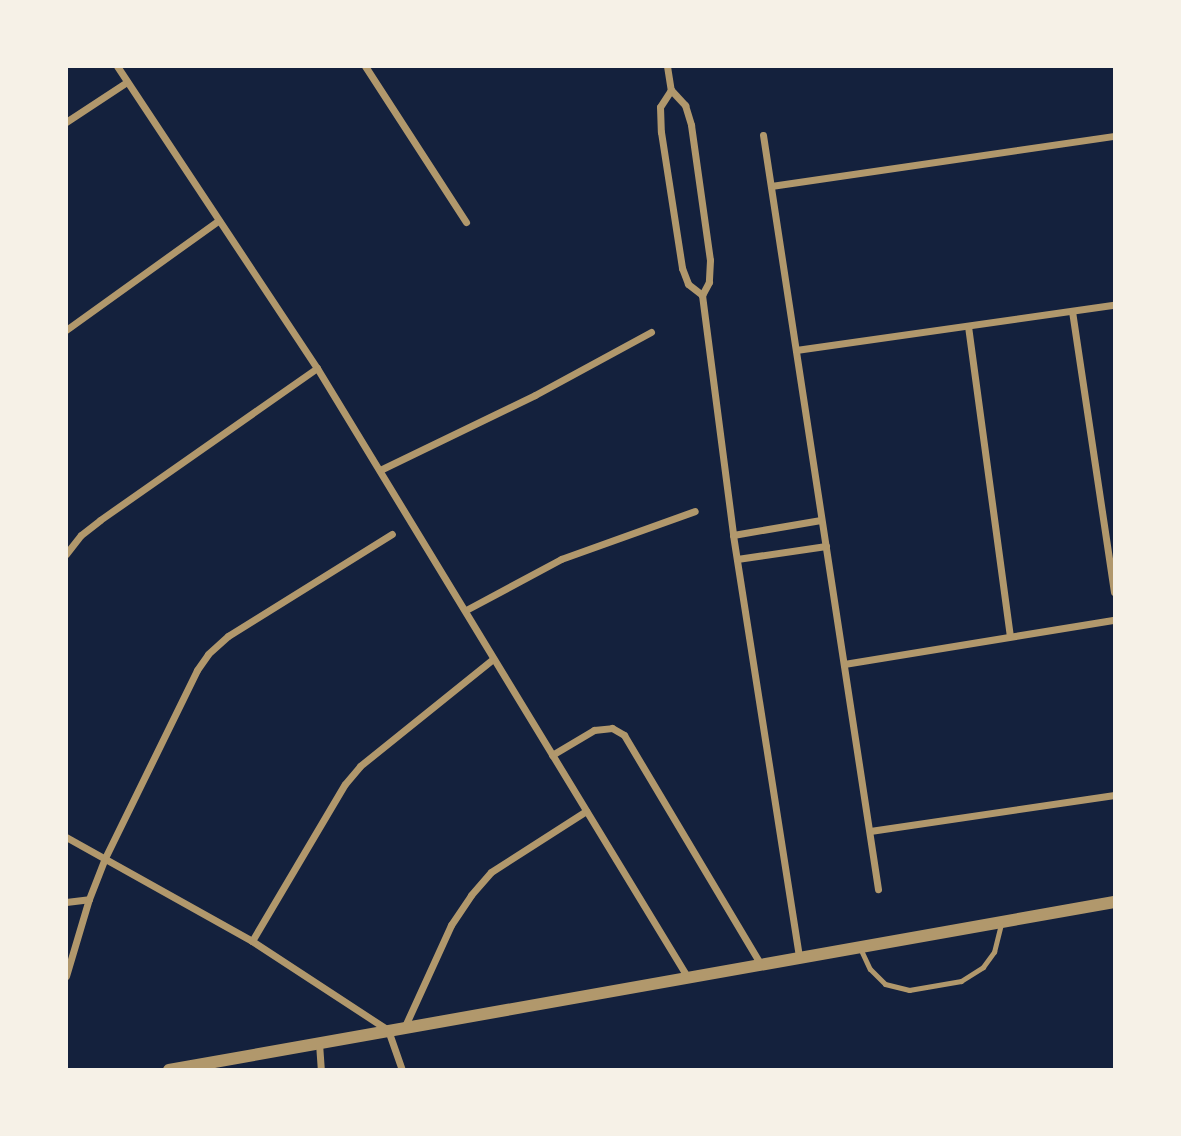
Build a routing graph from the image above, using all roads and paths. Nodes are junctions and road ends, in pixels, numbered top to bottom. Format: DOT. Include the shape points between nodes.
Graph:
graph roads {
  1 [pos="117,66"];
  2 [pos="365,66"];
  3 [pos="667,66"];
  4 [pos="127,82"];
  5 [pos="671,90"];
  6 [pos="66,122"];
  7 [pos="763,135"];
  8 [pos="1115,136"];
  9 [pos="771,186"];
  10 [pos="219,220"];
  11 [pos="466,222"];
  12 [pos="702,295"];
  13 [pos="1115,305"];
  14 [pos="1072,311"];
  15 [pos="968,326"];
  16 [pos="66,330"];
  17 [pos="651,332"];
  18 [pos="796,350"];
  19 [pos="317,368"];
  20 [pos="380,470"];
  21 [pos="695,511"];
  22 [pos="821,520"];
  23 [pos="392,534"];
  24 [pos="733,535"];
  25 [pos="826,546"];
  26 [pos="66,554"];
  27 [pos="737,559"];
  28 [pos="1115,592"];
  29 [pos="466,610"];
  30 [pos="1115,620"];
  31 [pos="1010,636"];
  32 [pos="493,659"];
  33 [pos="844,664"];
  34 [pos="552,755"];
  35 [pos="1115,795"];
  36 [pos="586,811"];
  37 [pos="870,831"];
  38 [pos="66,837"];
  39 [pos="105,858"];
  40 [pos="878,889"];
  41 [pos="89,899"];
  42 [pos="66,902"];
  43 [pos="1115,902"];
  44 [pos="1001,922"];
  45 [pos="252,941"];
  46 [pos="860,948"];
  47 [pos="799,958"];
  48 [pos="761,965"];
  49 [pos="66,976"];
  50 [pos="688,978"];
  51 [pos="405,1026"];
  52 [pos="388,1030"];
  53 [pos="320,1043"];
  54 [pos="169,1069"];
  55 [pos="321,1069"];
  56 [pos="402,1069"];
  1 -- 4 [label="street"];
  2 -- 11 [label="street"];
  3 -- 5 [label="street"];
  4 -- 6 [label="street"];
  4 -- 10 [label="street"];
  5 -- 12 [label="street" via="685,105 691,125 710,260 709,282"];
  5 -- 12 [label="street" via="660,107 661,132 682,268 688,284"];
  7 -- 9 [label="street"];
  8 -- 9 [label="street"];
  9 -- 18 [label="street"];
  10 -- 16 [label="street"];
  10 -- 19 [label="street"];
  12 -- 24 [label="street"];
  13 -- 14 [label="street"];
  14 -- 15 [label="street"];
  14 -- 28 [label="street"];
  15 -- 18 [label="street"];
  15 -- 31 [label="street"];
  17 -- 20 [label="street" via="535,395"];
  18 -- 22 [label="street"];
  19 -- 20 [label="street"];
  19 -- 26 [label="street" via="100,520"];
  20 -- 29 [label="street"];
  21 -- 29 [label="street" via="561,559"];
  22 -- 24 [label="street"];
  22 -- 25 [label="street"];
  23 -- 39 [label="street" via="228,636 208,654"];
  24 -- 27 [label="street"];
  25 -- 27 [label="street"];
  25 -- 33 [label="street"];
  27 -- 47 [label="street"];
  29 -- 32 [label="street"];
  30 -- 31 [label="street"];
  31 -- 33 [label="street"];
  32 -- 34 [label="street"];
  32 -- 45 [label="street" via="360,766"];
  33 -- 37 [label="street"];
  34 -- 36 [label="street"];
  34 -- 48 [label="street" via="594,730 612,728 624,735"];
  35 -- 37 [label="street"];
  36 -- 50 [label="street"];
  36 -- 51 [label="street" via="491,872 471,895 451,925"];
  37 -- 40 [label="street"];
  38 -- 39 [label="street"];
  39 -- 41 [label="street"];
  39 -- 45 [label="street"];
  41 -- 42 [label="street"];
  41 -- 49 [label="street"];
  43 -- 44 [label="street"];
  44 -- 46 [label="street"];
  44 -- 46 [label="lane" via="994,952 983,967 961,981 909,990 885,984 870,969"];
  45 -- 52 [label="street"];
  46 -- 47 [label="street"];
  47 -- 48 [label="street"];
  48 -- 50 [label="street"];
  50 -- 51 [label="street"];
  51 -- 52 [label="street"];
  52 -- 53 [label="street"];
  52 -- 56 [label="street"];
  53 -- 54 [label="street"];
  53 -- 55 [label="street"];
}
